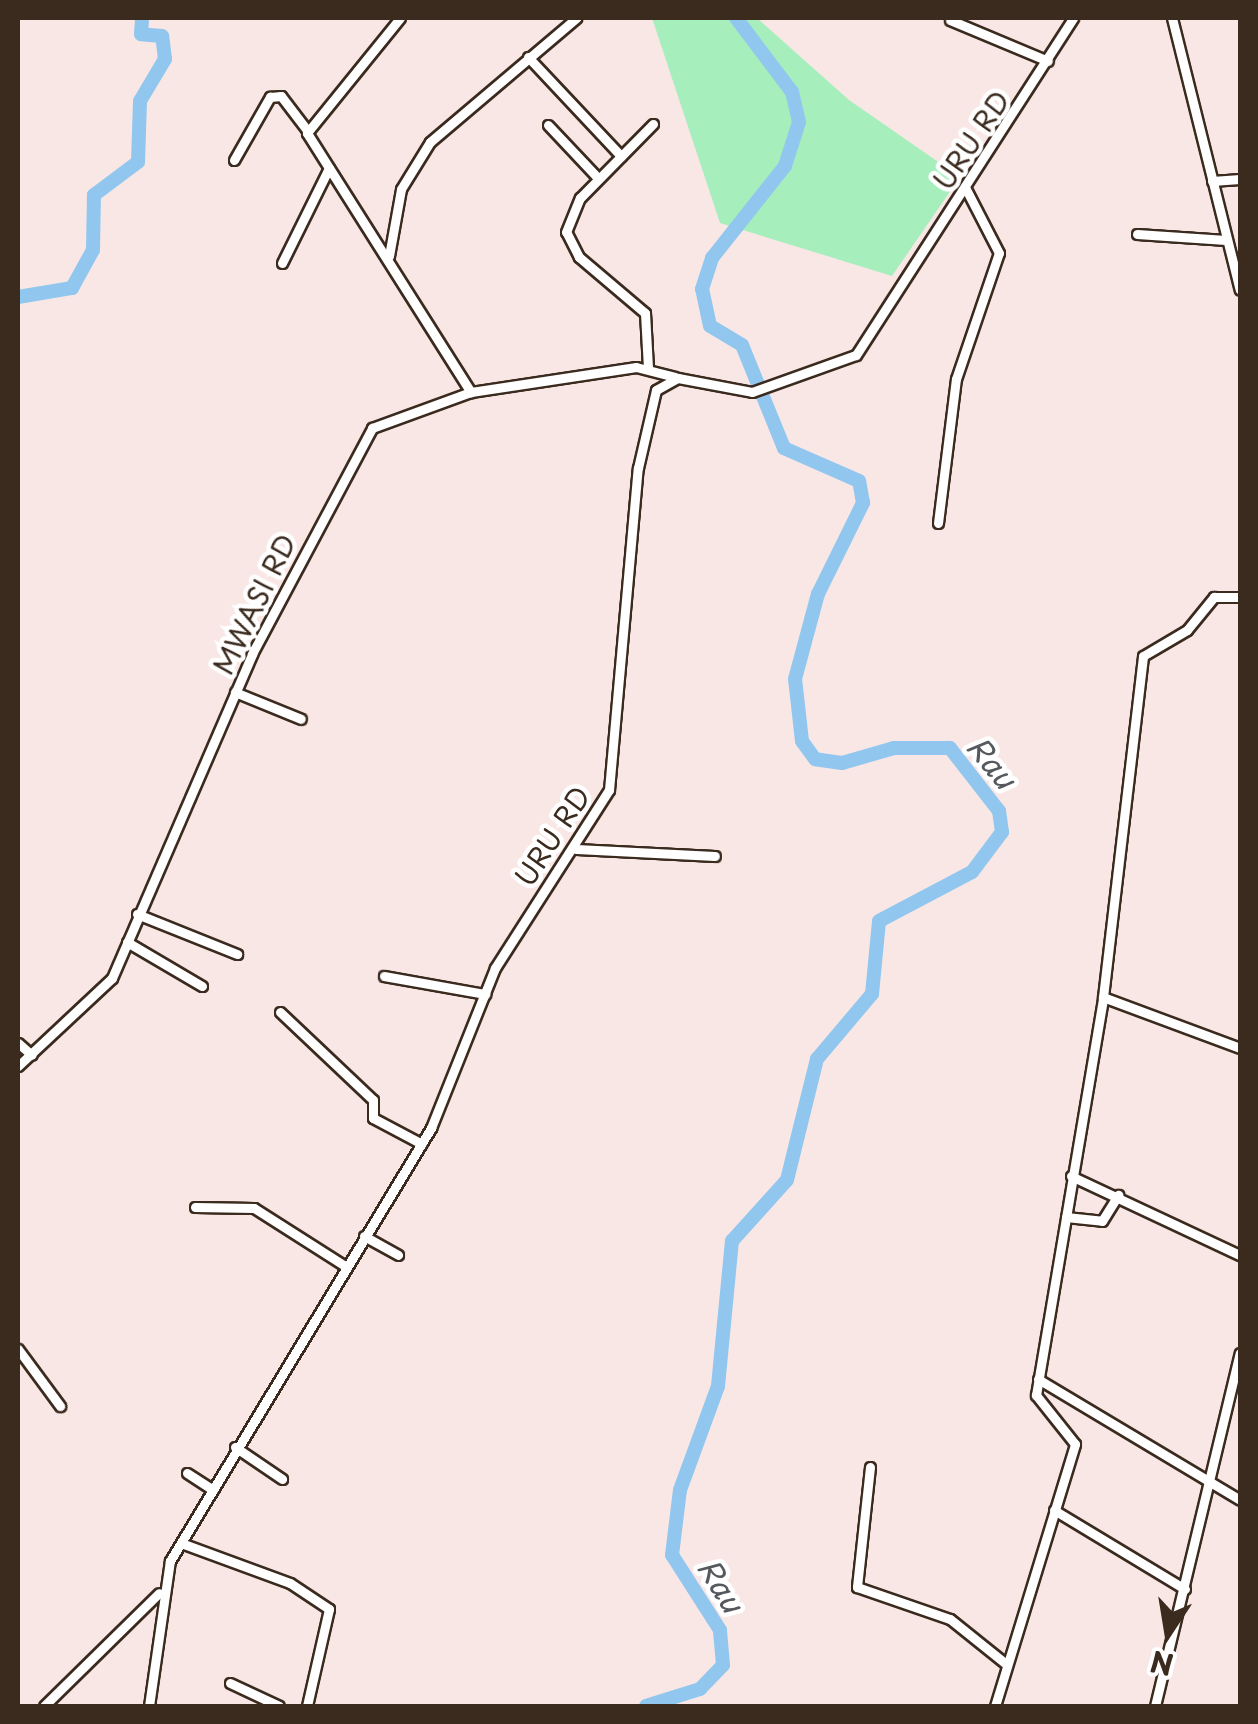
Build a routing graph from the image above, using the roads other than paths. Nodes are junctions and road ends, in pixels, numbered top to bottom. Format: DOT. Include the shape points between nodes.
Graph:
graph roads {
  1 [pos="400,18"];
  2 [pos="576,18"];
  3 [pos="1072,18"];
  4 [pos="1172,18"];
  5 [pos="950,20"];
  6 [pos="528,56"];
  7 [pos="1048,61"];
  8 [pos="653,124"];
  9 [pos="548,125"];
  10 [pos="308,130"];
  11 [pos="621,156"];
  12 [pos="234,160"];
  13 [pos="329,168"];
  14 [pos="598,178"];
  15 [pos="1240,179"];
  16 [pos="1212,181"];
  17 [pos="965,187"];
  18 [pos="1137,234"];
  19 [pos="1226,240"];
  20 [pos="1235,252"];
  21 [pos="389,256"];
  22 [pos="282,263"];
  23 [pos="1240,290"];
  24 [pos="648,368"];
  25 [pos="678,378"];
  26 [pos="470,392"];
  27 [pos="938,523"];
  28 [pos="1240,597"];
  29 [pos="235,692"];
  30 [pos="301,719"];
  31 [pos="576,849"];
  32 [pos="715,856"];
  33 [pos="138,914"];
  34 [pos="127,942"];
  35 [pos="236,954"];
  36 [pos="384,976"];
  37 [pos="202,986"];
  38 [pos="485,994"];
  39 [pos="1103,996"];
  40 [pos="280,1012"];
  41 [pos="18,1043"];
  42 [pos="1240,1048"];
  43 [pos="32,1054"];
  44 [pos="18,1066"];
  45 [pos="422,1144"];
  46 [pos="1072,1176"];
  47 [pos="1118,1195"];
  48 [pos="195,1207"];
  49 [pos="1066,1217"];
  50 [pos="364,1236"];
  51 [pos="398,1254"];
  52 [pos="1240,1255"];
  53 [pos="344,1266"];
  54 [pos="18,1349"];
  55 [pos="1240,1353"];
  56 [pos="1038,1378"];
  57 [pos="60,1406"];
  58 [pos="236,1447"];
  59 [pos="870,1467"];
  60 [pos="187,1473"];
  61 [pos="282,1480"];
  62 [pos="1214,1480"];
  63 [pos="212,1490"];
  64 [pos="1240,1500"];
  65 [pos="1054,1510"];
  66 [pos="181,1544"];
  67 [pos="1184,1589"];
  68 [pos="160,1592"];
  69 [pos="1006,1664"];
  70 [pos="230,1683"];
  71 [pos="44,1706"];
  72 [pos="148,1706"];
  73 [pos="278,1706"];
  74 [pos="307,1706"];
  75 [pos="995,1706"];
  76 [pos="1155,1706"];
  1 -- 10 [label="street"];
  2 -- 6 [label="street"];
  3 -- 7 [label="street, URU RD"];
  4 -- 16 [label="street"];
  5 -- 7 [label="street"];
  6 -- 11 [label="street"];
  6 -- 21 [label="street" via="414,163"];
  7 -- 17 [label="street, URU RD"];
  8 -- 11 [label="street"];
  9 -- 14 [label="street"];
  10 -- 12 [label="street" via="281,96 270,97"];
  10 -- 13 [label="street"];
  11 -- 14 [label="street"];
  13 -- 21 [label="street"];
  13 -- 22 [label="street"];
  14 -- 24 [label="street" via="574,206 569,245 645,313"];
  15 -- 16 [label="street"];
  16 -- 19 [label="street"];
  17 -- 25 [label="street, URU RD" via="856,356 762,389"];
  17 -- 27 [label="street" via="999,253 960,362"];
  18 -- 19 [label="street"];
  19 -- 20 [label="street"];
  20 -- 23 [label="street"];
  21 -- 26 [label="street"];
  24 -- 25 [label="street, MWASI RD"];
  24 -- 26 [label="street, MWASI RD"];
  25 -- 31 [label="street, URU RD" via="656,390 638,468 614,775"];
  26 -- 29 [label="street, MWASI RD" via="390,414 362,439"];
  28 -- 39 [label="street" via="1214,597 1187,630 1143,656"];
  29 -- 30 [label="street"];
  29 -- 33 [label="street, MWASI RD"];
  31 -- 32 [label="street"];
  31 -- 38 [label="street, URU RD" via="520,925"];
  33 -- 34 [label="street, MWASI RD"];
  33 -- 35 [label="street"];
  34 -- 37 [label="street"];
  34 -- 43 [label="street, MWASI RD" via="102,992"];
  36 -- 38 [label="street"];
  38 -- 45 [label="street, URU RD"];
  39 -- 42 [label="street"];
  39 -- 46 [label="street"];
  40 -- 45 [label="street" via="373,1100 373,1118"];
  41 -- 43 [label="street"];
  43 -- 44 [label="street, MWASI RD"];
  45 -- 50 [label="street, URU RD"];
  46 -- 47 [label="street"];
  46 -- 49 [label="street"];
  47 -- 49 [label="street" via="1102,1221"];
  47 -- 52 [label="street"];
  48 -- 53 [label="street" via="254,1208"];
  49 -- 56 [label="street"];
  50 -- 51 [label="street"];
  50 -- 53 [label="street, URU RD"];
  53 -- 58 [label="street, URU RD"];
  54 -- 57 [label="street"];
  55 -- 62 [label="street"];
  56 -- 62 [label="street"];
  56 -- 65 [label="street" via="1038,1401 1076,1444"];
  58 -- 61 [label="street"];
  58 -- 63 [label="street, URU RD"];
  59 -- 69 [label="street" via="857,1588 950,1620"];
  60 -- 63 [label="street"];
  62 -- 64 [label="street"];
  62 -- 67 [label="street"];
  63 -- 66 [label="street, URU RD"];
  65 -- 67 [label="street"];
  65 -- 69 [label="street"];
  66 -- 68 [label="street, URU RD"];
  66 -- 74 [label="street" via="290,1583 329,1609"];
  67 -- 76 [label="street"];
  68 -- 71 [label="street"];
  68 -- 72 [label="street, URU RD"];
  69 -- 75 [label="street"];
  70 -- 73 [label="street"];
}
